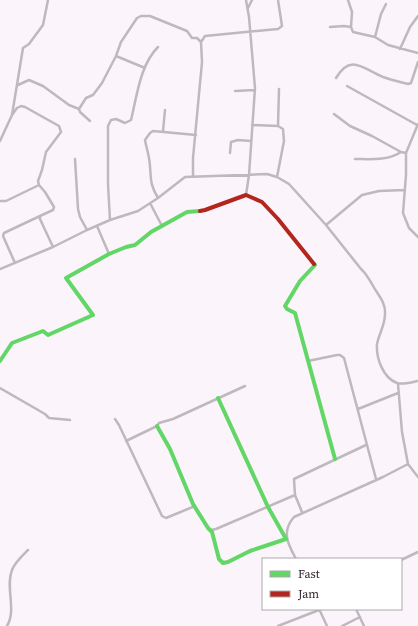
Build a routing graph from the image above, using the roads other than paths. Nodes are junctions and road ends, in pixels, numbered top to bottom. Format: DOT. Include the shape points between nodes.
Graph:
graph roads {
  1 [pos="48,0"];
  2 [pos="246,0"];
  3 [pos="252,0"];
  4 [pos="278,0"];
  5 [pos="348,0"];
  6 [pos="386,4"];
  7 [pos="247,10"];
  8 [pos="418,16"];
  9 [pos="330,27"];
  10 [pos="351,27"];
  11 [pos="250,30"];
  12 [pos="375,37"];
  13 [pos="201,42"];
  14 [pos="158,47"];
  15 [pos="400,49"];
  16 [pos="418,53"];
  17 [pos="116,56"];
  18 [pos="418,62"];
  19 [pos="145,68"];
  20 [pos="336,78"];
  21 [pos="18,85"];
  22 [pos="347,86"];
  23 [pos="279,88"];
  24 [pos="254,90"];
  25 [pos="235,91"];
  26 [pos="79,108"];
  27 [pos="165,110"];
  28 [pos="334,114"];
  29 [pos="12,115"];
  30 [pos="90,121"];
  31 [pos="252,124"];
  32 [pos="418,125"];
  33 [pos="278,126"];
  34 [pos="163,131"];
  35 [pos="196,135"];
  36 [pos="0,141"];
  37 [pos="251,141"];
  38 [pos="401,152"];
  39 [pos="230,153"];
  40 [pos="406,153"];
  41 [pos="75,159"];
  42 [pos="354,159"];
  43 [pos="249,175"];
  44 [pos="193,176"];
  45 [pos="277,177"];
  46 [pos="39,185"];
  47 [pos="404,190"];
  48 [pos="246,195"];
  49 [pos="158,198"];
  50 [pos="0,201"];
  51 [pos="150,203"];
  52 [pos="40,216"];
  53 [pos="110,220"];
  54 [pos="326,225"];
  55 [pos="97,226"];
  56 [pos="162,226"];
  57 [pos="87,230"];
  58 [pos="418,237"];
  59 [pos="53,247"];
  60 [pos="108,254"];
  61 [pos="15,263"];
  62 [pos="0,269"];
  63 [pos="0,361"];
  64 [pos="308,361"];
  65 [pos="418,381"];
  66 [pos="398,384"];
  67 [pos="245,386"];
  68 [pos="0,388"];
  69 [pos="399,392"];
  70 [pos="218,398"];
  71 [pos="358,409"];
  72 [pos="115,419"];
  73 [pos="70,420"];
  74 [pos="157,426"];
  75 [pos="126,440"];
  76 [pos="366,444"];
  77 [pos="335,459"];
  78 [pos="408,464"];
  79 [pos="418,476"];
  80 [pos="376,479"];
  81 [pos="295,494"];
  82 [pos="195,506"];
  83 [pos="268,507"];
  84 [pos="302,512"];
  85 [pos="209,529"];
  86 [pos="286,539"];
  87 [pos="28,550"];
  88 [pos="418,552"];
  89 [pos="296,558"];
  90 [pos="402,560"];
  91 [pos="318,610"];
  92 [pos="356,610"];
  93 [pos="360,617"];
  94 [pos="288,624"];
  95 [pos="7,626"];
  96 [pos="278,626"];
  97 [pos="327,626"];
  98 [pos="342,626"];
  99 [pos="364,626"];
  1 -- 21 [label="street" via="43,25 23,48"];
  2 -- 7 [label="street"];
  3 -- 7 [label="street"];
  4 -- 11 [label="street" via="282,26"];
  5 -- 10 [label="street" via="352,12"];
  6 -- 12 [label="street"];
  7 -- 11 [label="street"];
  8 -- 15 [label="street"];
  9 -- 10 [label="street"];
  10 -- 12 [label="street" via="353,32"];
  11 -- 13 [label="street" via="205,36"];
  11 -- 24 [label="street"];
  12 -- 15 [label="street"];
  13 -- 17 [label="street" via="192,38 187,31 150,16 141,16 133,22"];
  13 -- 35 [label="street" via="202,62"];
  14 -- 19 [label="street"];
  15 -- 16 [label="street"];
  17 -- 19 [label="street"];
  17 -- 26 [label="street" via="102,83"];
  18 -- 20 [label="street" via="411,83 408,84 384,78 356,64 341,69"];
  19 -- 53 [label="street" via="132,120 125,124 116,119 111,120 108,126"];
  21 -- 26 [label="street" via="29,80 43,86 69,105"];
  21 -- 29 [label="street"];
  22 -- 32 [label="street"];
  23 -- 33 [label="street"];
  24 -- 25 [label="street"];
  24 -- 31 [label="street"];
  26 -- 30 [label="street"];
  27 -- 34 [label="street"];
  28 -- 38 [label="street" via="350,126"];
  29 -- 36 [label="street"];
  29 -- 46 [label="street" via="21,106 59,126 61,132 46,152"];
  31 -- 33 [label="street"];
  31 -- 37 [label="street"];
  32 -- 40 [label="street"];
  33 -- 45 [label="street" via="283,129 284,141"];
  34 -- 35 [label="street"];
  34 -- 49 [label="street" via="153,131 145,140 150,182"];
  35 -- 44 [label="street"];
  37 -- 39 [label="street" via="231,142"];
  37 -- 43 [label="street"];
  38 -- 40 [label="street"];
  38 -- 42 [label="street" via="395,156 382,158"];
  40 -- 47 [label="street"];
  41 -- 57 [label="street" via="78,209"];
  43 -- 44 [label="street"];
  43 -- 45 [label="street" via="266,174"];
  43 -- 48 [label="street"];
  44 -- 49 [label="street" via="181,179"];
  45 -- 54 [label="street" via="289,184"];
  46 -- 50 [label="street"];
  46 -- 52 [label="street" via="54,207"];
  47 -- 54 [label="street" via="362,195"];
  47 -- 58 [label="street" via="403,213 409,228"];
  48 -- 56 [label="street" via="206,210 187,212"];
  48 -- 64 [label="street" via="262,202 315,266 300,281 285,306 295,313"];
  49 -- 51 [label="street"];
  51 -- 53 [label="street" via="138,211"];
  51 -- 56 [label="street"];
  52 -- 59 [label="street"];
  52 -- 61 [label="street" via="4,233"];
  53 -- 55 [label="street"];
  54 -- 66 [label="street" via="367,274 383,302 385,314 377,345 378,357 387,378"];
  55 -- 57 [label="street"];
  55 -- 60 [label="street"];
  56 -- 60 [label="street" via="135,245"];
  57 -- 59 [label="street"];
  59 -- 61 [label="street"];
  60 -- 63 [label="street" via="66,278 93,315 48,335 43,331 12,343"];
  61 -- 62 [label="street"];
  64 -- 71 [label="street" via="342,356"];
  64 -- 77 [label="street"];
  65 -- 66 [label="street"];
  66 -- 69 [label="street"];
  67 -- 70 [label="street"];
  68 -- 73 [label="street" via="49,418"];
  69 -- 71 [label="street"];
  69 -- 78 [label="street"];
  70 -- 74 [label="street" via="173,419 159,422"];
  70 -- 83 [label="street"];
  71 -- 76 [label="street"];
  72 -- 75 [label="street"];
  74 -- 75 [label="street"];
  74 -- 82 [label="street"];
  75 -- 82 [label="street" via="162,516 166,518"];
  76 -- 77 [label="street"];
  76 -- 80 [label="street"];
  77 -- 81 [label="street" via="294,479"];
  78 -- 79 [label="street"];
  78 -- 80 [label="street"];
  80 -- 84 [label="street"];
  81 -- 83 [label="street"];
  81 -- 84 [label="street"];
  82 -- 85 [label="street"];
  83 -- 85 [label="street" via="216,530"];
  83 -- 86 [label="street"];
  84 -- 86 [label="street" via="290,522"];
  85 -- 86 [label="street" via="219,559 223,563"];
  86 -- 89 [label="street"];
  87 -- 95 [label="street" via="12,570 9,590 11,613"];
  88 -- 90 [label="street"];
  91 -- 94 [label="street"];
  91 -- 97 [label="street"];
  92 -- 93 [label="street"];
  93 -- 98 [label="street"];
  93 -- 99 [label="street"];
  94 -- 96 [label="street"];
}
